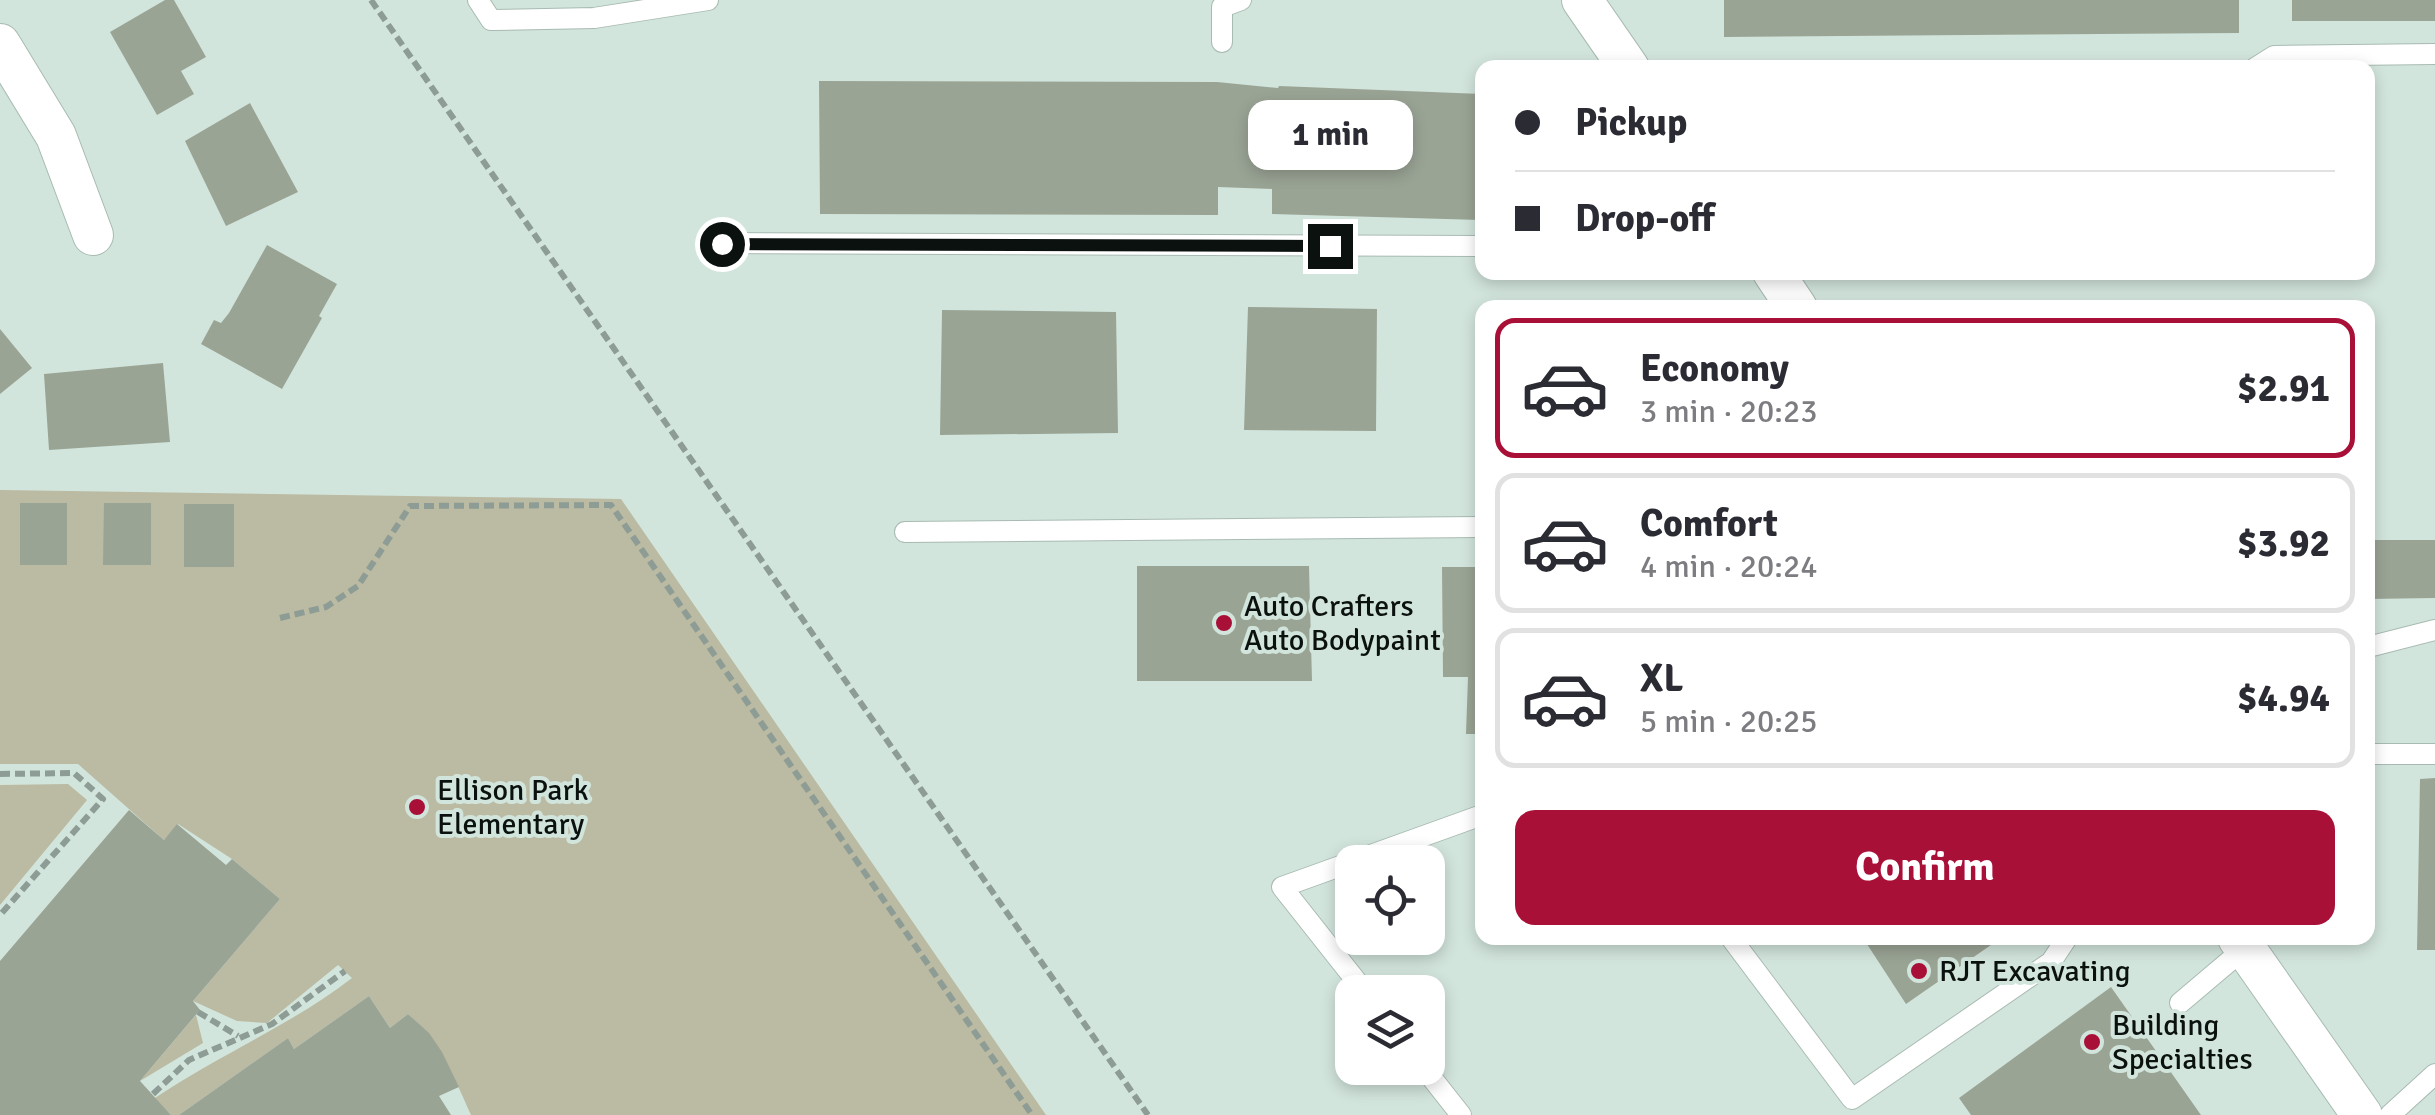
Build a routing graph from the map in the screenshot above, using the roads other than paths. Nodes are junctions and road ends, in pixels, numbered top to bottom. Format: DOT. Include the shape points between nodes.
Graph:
graph roads {
  1 [pos="478,0"];
  2 [pos="708,0"];
  3 [pos="1241,0"];
  4 [pos="1582,0"];
  5 [pos="1222,42"];
  6 [pos="0,44"];
  7 [pos="2435,54"];
  8 [pos="1623,60"];
  9 [pos="2268,60"];
  10 [pos="93,235"];
  11 [pos="722,244"];
  12 [pos="1475,246"];
  13 [pos="1475,527"];
  14 [pos="904,532"];
  15 [pos="2435,630"];
  16 [pos="2375,646"];
  17 [pos="2375,754"];
  18 [pos="2435,754"];
  19 [pos="1475,817"];
  20 [pos="1736,945"];
  21 [pos="2062,945"];
  22 [pos="2240,945"];
  23 [pos="2243,945"];
  24 [pos="1352,975"];
  25 [pos="2180,1003"];
  26 [pos="2435,1074"];
  27 [pos="1437,1085"];
  28 [pos="1461,1115"];
  29 [pos="2362,1115"];
  30 [pos="2390,1115"];
  1 -- 2 [label="lane" via="492,20 594,18"];
  3 -- 5 [label="lane" via="1222,7"];
  4 -- 8 [label="street"];
  6 -- 10 [label="street" via="56,136"];
  7 -- 9 [label="lane"];
  11 -- 12 [label="lane"];
  13 -- 14 [label="lane"];
  15 -- 16 [label="lane"];
  17 -- 18 [label="lane"];
  19 -- 24 [label="lane" via="1282,887"];
  20 -- 21 [label="lane" via="1852,1099 2051,962"];
  22 -- 25 [label="lane"];
  23 -- 29 [label="street"];
  26 -- 30 [label="lane"];
  27 -- 28 [label="lane"];
}
